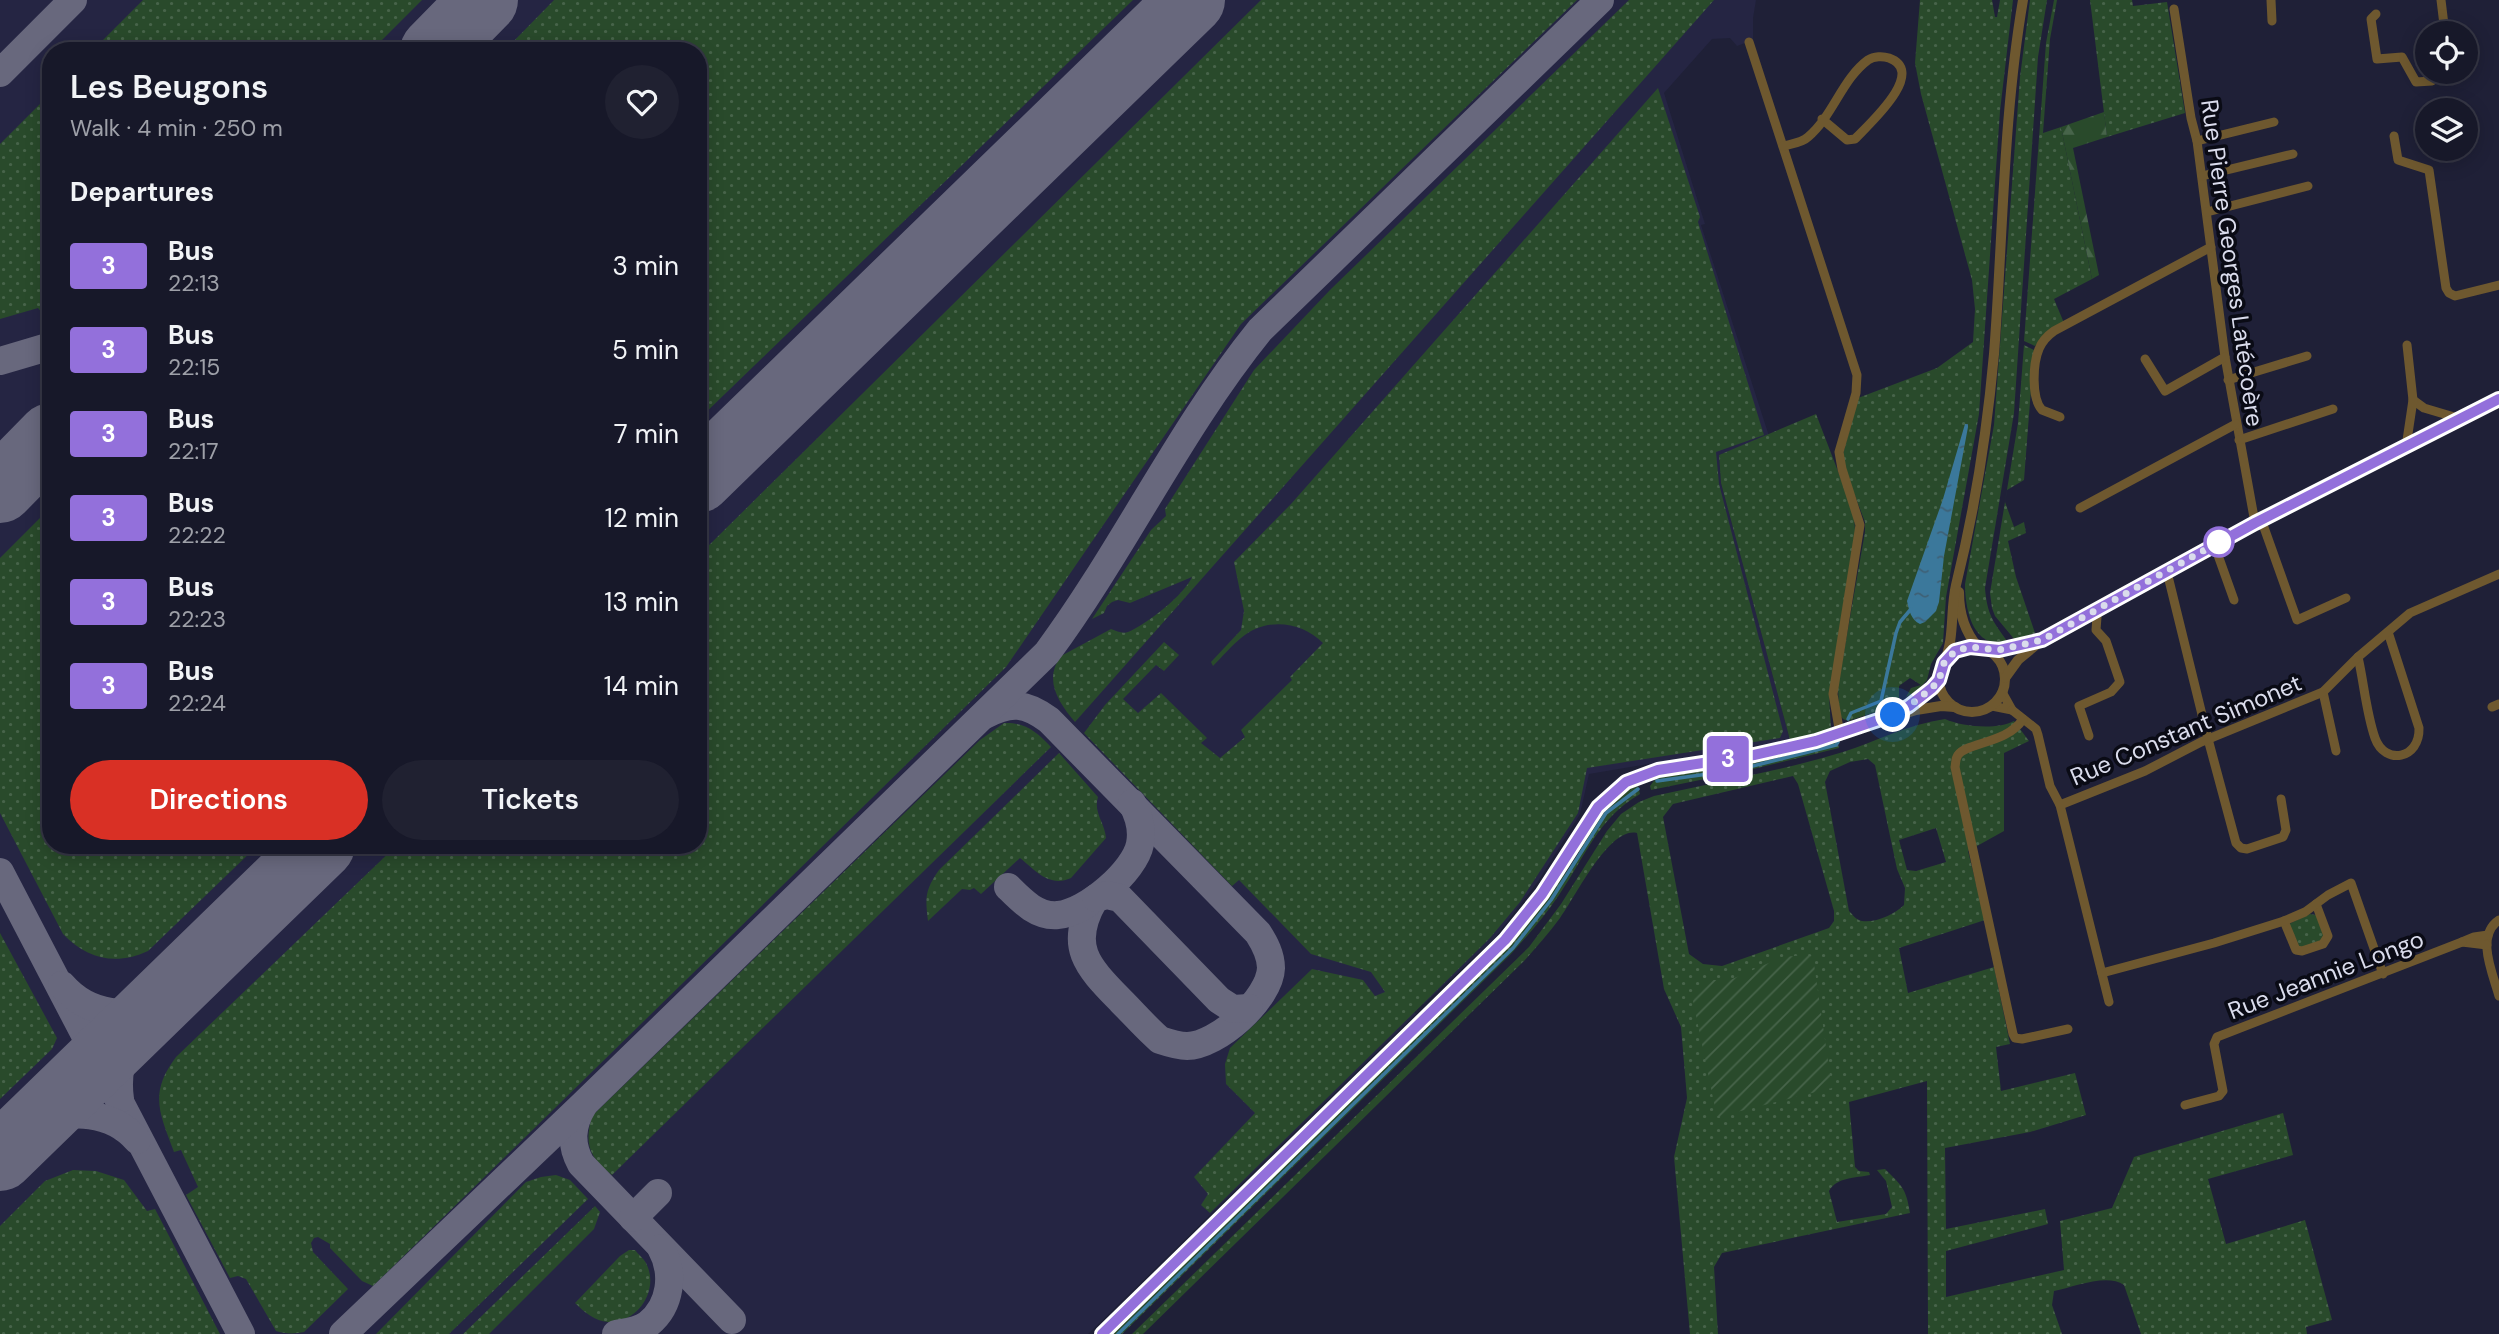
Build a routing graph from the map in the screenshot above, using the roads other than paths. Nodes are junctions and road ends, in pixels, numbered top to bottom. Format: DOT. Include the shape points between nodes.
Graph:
graph roads {
  1 [pos="2023,0"];
  2 [pos="2271,0"];
  3 [pos="2441,0"];
  4 [pos="2174,9"];
  5 [pos="2376,14"];
  6 [pos="2272,21"];
  7 [pos="2444,21"];
  8 [pos="1749,42"];
  9 [pos="2415,80"];
  10 [pos="1822,120"];
  11 [pos="2274,122"];
  12 [pos="2394,136"];
  13 [pos="2197,141"];
  14 [pos="1783,146"];
  15 [pos="2293,153"];
  16 [pos="2202,176"];
  17 [pos="2308,186"];
  18 [pos="2207,212"];
  19 [pos="2211,247"];
  20 [pos="2499,285"];
  21 [pos="2407,345"];
  22 [pos="2307,356"];
  23 [pos="2225,358"];
  24 [pos="2146,359"];
  25 [pos="2228,380"];
  26 [pos="2499,399"];
  27 [pos="2413,400"];
  28 [pos="2333,409"];
  29 [pos="2060,417"];
  30 [pos="2461,419"];
  31 [pos="2236,424"];
  32 [pos="2239,440"];
  33 [pos="2406,447"];
  34 [pos="2080,508"];
  35 [pos="2258,521"];
  36 [pos="2214,544"];
  37 [pos="2167,572"];
  38 [pos="2499,574"];
  39 [pos="1958,575"];
  40 [pos="2346,598"];
  41 [pos="2234,600"];
  42 [pos="2094,611"];
  43 [pos="2388,632"];
  44 [pos="2042,640"];
  45 [pos="1982,648"];
  46 [pos="2358,657"];
  47 [pos="1944,663"];
  48 [pos="2005,678"];
  49 [pos="1939,680"];
  50 [pos="2002,692"];
  51 [pos="2323,692"];
  52 [pos="1992,706"];
  53 [pos="1955,707"];
  54 [pos="2012,710"];
  55 [pos="1893,715"];
  56 [pos="2023,719"];
  57 [pos="1840,734"];
  58 [pos="2089,736"];
  59 [pos="2208,739"];
  60 [pos="2336,751"];
  61 [pos="2281,800"];
  62 [pos="2060,805"];
  63 [pos="2316,904"];
  64 [pos="2499,920"];
  65 [pos="2284,921"];
  66 [pos="2487,934"];
  67 [pos="2462,942"];
  68 [pos="2487,945"];
  69 [pos="2102,973"];
  70 [pos="2383,974"];
  71 [pos="2499,996"];
  72 [pos="2109,1002"];
  73 [pos="2068,1029"];
  74 [pos="2185,1105"];
  75 [pos="1102,1334"];
  1 -- 39 [label="street" via="1988,410"];
  2 -- 6 [label="street"];
  3 -- 7 [label="street"];
  4 -- 13 [label="street, Rue Pierre Georges Latécoère"];
  5 -- 9 [label="street" via="2371,19 2377,59 2402,57"];
  8 -- 14 [label="street"];
  10 -- 10 [label="street" via="1868,60 1879,57 1897,63 1902,75 1899,90 1855,139 1847,140"];
  10 -- 14 [label="street" via="1805,139"];
  11 -- 13 [label="street"];
  12 -- 20 [label="street" via="2398,160 2429,170 2449,293 2455,296"];
  13 -- 16 [label="street, Rue Pierre Georges Latécoère"];
  14 -- 57 [label="street" via="1857,375 1839,453 1860,525 1833,694"];
  15 -- 16 [label="street"];
  16 -- 18 [label="street, Rue Pierre Georges Latécoère"];
  17 -- 18 [label="street"];
  18 -- 19 [label="street, Rue Pierre Georges Latécoère"];
  19 -- 23 [label="street, Rue Pierre Georges Latécoère"];
  19 -- 29 [label="street" via="2045,339 2037,354 2034,395 2042,410"];
  21 -- 27 [label="street"];
  22 -- 25 [label="street"];
  23 -- 24 [label="street" via="2165,391"];
  23 -- 25 [label="street, Rue Pierre Georges Latécoère"];
  25 -- 31 [label="street, Rue Pierre Georges Latécoère"];
  26 -- 30 [label="street"];
  27 -- 30 [label="street"];
  27 -- 33 [label="street"];
  28 -- 32 [label="street"];
  30 -- 33 [label="street"];
  31 -- 32 [label="street, Rue Pierre Georges Latécoère"];
  31 -- 34 [label="street"];
  32 -- 35 [label="street, Rue Pierre Georges Latécoère"];
  33 -- 35 [label="street"];
  35 -- 36 [label="street"];
  35 -- 40 [label="street, Rue Pierre Georges Latécoère" via="2297,620"];
  36 -- 37 [label="street"];
  36 -- 41 [label="street"];
  37 -- 42 [label="street"];
  37 -- 59 [label="street"];
  38 -- 43 [label="street, Rue Constant Simonet" via="2410,613"];
  39 -- 45 [label="street" via="1960,614 1965,629"];
  39 -- 47 [label="street"];
  42 -- 44 [label="street"];
  42 -- 58 [label="street" via="2096,631 2106,641 2120,682 2111,692 2079,706"];
  43 -- 46 [label="street, Rue Constant Simonet"];
  43 -- 46 [label="street" via="2419,728 2420,738 2409,753 2388,753 2375,739"];
  44 -- 45 [label="street" via="1999,650"];
  44 -- 48 [label="street"];
  45 -- 47 [label="street" via="1962,648"];
  45 -- 48 [label="street" via="1999,660"];
  46 -- 51 [label="street, Rue Constant Simonet"];
  47 -- 49 [label="street"];
  48 -- 50 [label="street"];
  49 -- 53 [label="street"];
  49 -- 55 [label="street"];
  50 -- 52 [label="street"];
  50 -- 54 [label="street"];
  51 -- 59 [label="street, Rue Constant Simonet"];
  51 -- 60 [label="street"];
  52 -- 53 [label="street" via="1973,713"];
  52 -- 54 [label="street"];
  53 -- 55 [label="street"];
  54 -- 56 [label="street"];
  55 -- 57 [label="street"];
  56 -- 62 [label="street" via="2037,732 2050,786"];
  56 -- 73 [label="street" via="2010,734 1963,751 1955,767 2013,1034 2022,1040"];
  57 -- 75 [label="street" via="1754,755 1658,770 1612,792 1505,940"];
  59 -- 61 [label="street" via="2241,848 2283,837"];
  59 -- 62 [label="street, Rue Constant Simonet" via="2145,771"];
  62 -- 69 [label="street"];
  63 -- 65 [label="street"];
  63 -- 65 [label="street" via="2328,936 2323,944 2296,950"];
  63 -- 70 [label="street" via="2351,883"];
  64 -- 66 [label="street"];
  65 -- 69 [label="street"];
  66 -- 67 [label="street, Rue Jeannie Longo"];
  66 -- 68 [label="street"];
  67 -- 68 [label="street, Rue Jeannie Longo"];
  67 -- 70 [label="street, Rue Jeannie Longo"];
  68 -- 71 [label="street"];
  69 -- 72 [label="street"];
  70 -- 74 [label="street, Rue Jeannie Longo" via="2217,1037 2214,1044 2223,1091"];
}
